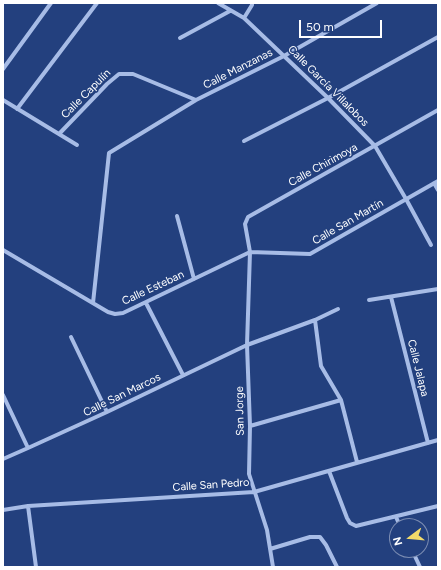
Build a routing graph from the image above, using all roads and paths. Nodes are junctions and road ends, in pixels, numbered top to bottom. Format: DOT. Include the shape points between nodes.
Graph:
graph roads {
  1 [pos="51,3"];
  2 [pos="97,3"];
  3 [pos="218,3"];
  4 [pos="252,3"];
  5 [pos="377,3"];
  6 [pos="230,11"];
  7 [pos="244,18"];
  8 [pos="438,37"];
  9 [pos="180,38"];
  10 [pos="284,56"];
  11 [pos="3,69"];
  12 [pos="328,98"];
  13 [pos="3,100"];
  14 [pos="196,100"];
  15 [pos="17,109"];
  16 [pos="438,110"];
  17 [pos="59,134"];
  18 [pos="244,141"];
  19 [pos="77,145"];
  20 [pos="375,146"];
  21 [pos="436,182"];
  22 [pos="438,190"];
  23 [pos="406,199"];
  24 [pos="177,216"];
  25 [pos="431,246"];
  26 [pos="3,250"];
  27 [pos="250,252"];
  28 [pos="194,279"];
  29 [pos="438,289"];
  30 [pos="391,297"];
  31 [pos="370,300"];
  32 [pos="93,303"];
  33 [pos="146,303"];
  34 [pos="338,309"];
  35 [pos="315,320"];
  36 [pos="71,337"];
  37 [pos="247,345"];
  38 [pos="183,375"];
  39 [pos="3,395"];
  40 [pos="341,400"];
  41 [pos="107,412"];
  42 [pos="250,426"];
  43 [pos="438,440"];
  44 [pos="428,443"];
  45 [pos="28,448"];
  46 [pos="3,459"];
  47 [pos="358,462"];
  48 [pos="329,471"];
  49 [pos="254,492"];
  50 [pos="28,506"];
  51 [pos="438,506"];
  52 [pos="3,510"];
  53 [pos="396,517"];
  54 [pos="270,549"];
  55 [pos="36,567"];
  56 [pos="273,567"];
  57 [pos="337,567"];
  1 -- 11 [label="street"];
  2 -- 15 [label="street"];
  3 -- 6 [label="street, Calle García Villalobos"];
  4 -- 7 [label="street"];
  5 -- 10 [label="street, Calle Manzanas"];
  6 -- 7 [label="street, Calle García Villalobos"];
  6 -- 9 [label="street"];
  7 -- 10 [label="street, Calle García Villalobos"];
  8 -- 12 [label="street"];
  10 -- 12 [label="street, Calle García Villalobos"];
  10 -- 14 [label="street, Calle Manzanas"];
  12 -- 18 [label="street"];
  12 -- 20 [label="street, Calle García Villalobos"];
  13 -- 15 [label="street"];
  14 -- 17 [label="street, Calle Capulín" via="133,74 119,74 106,84"];
  14 -- 32 [label="street, Calle Manzanas" via="109,154"];
  15 -- 17 [label="street"];
  16 -- 20 [label="street, Calle Chirimoya"];
  17 -- 19 [label="street"];
  20 -- 23 [label="street, Calle García Villalobos"];
  20 -- 27 [label="street, Calle Chirimoya" via="248,217 245,224"];
  21 -- 22 [label="street"];
  21 -- 23 [label="street, Calle San Martín"];
  23 -- 25 [label="street, Calle García Villalobos"];
  23 -- 27 [label="street, Calle San Martín" via="310,254"];
  24 -- 28 [label="street"];
  26 -- 32 [label="street, Calle Esteban"];
  27 -- 28 [label="street, Calle Esteban"];
  27 -- 37 [label="street, San Jorge"];
  28 -- 33 [label="street, Calle Esteban"];
  29 -- 30 [label="street"];
  30 -- 31 [label="street"];
  30 -- 44 [label="street, Calle Jalapa"];
  32 -- 33 [label="street, Calle Esteban" via="115,314"];
  33 -- 38 [label="street"];
  34 -- 35 [label="street, Calle San Marcos"];
  35 -- 37 [label="street, Calle San Marcos"];
  35 -- 40 [label="street" via="321,366"];
  36 -- 41 [label="street"];
  37 -- 38 [label="street, Calle San Marcos"];
  37 -- 42 [label="street, San Jorge"];
  38 -- 41 [label="street, Calle San Marcos"];
  39 -- 45 [label="street"];
  40 -- 42 [label="street"];
  40 -- 47 [label="street"];
  41 -- 45 [label="street, Calle San Marcos"];
  42 -- 49 [label="street, San Jorge" via="249,474"];
  43 -- 44 [label="street, Calle San Pedro"];
  44 -- 47 [label="street, Calle San Pedro"];
  45 -- 46 [label="street, Calle San Marcos"];
  47 -- 48 [label="street, Calle San Pedro"];
  48 -- 49 [label="street, Calle San Pedro"];
  48 -- 53 [label="street" via="350,523 356,526"];
  49 -- 50 [label="street, Calle San Pedro"];
  49 -- 54 [label="street, San Jorge" via="267,530"];
  50 -- 52 [label="street, Calle San Pedro"];
  50 -- 55 [label="street"];
  51 -- 53 [label="street"];
  54 -- 56 [label="street, San Jorge"];
  54 -- 57 [label="street" via="310,537 320,537"];
}
